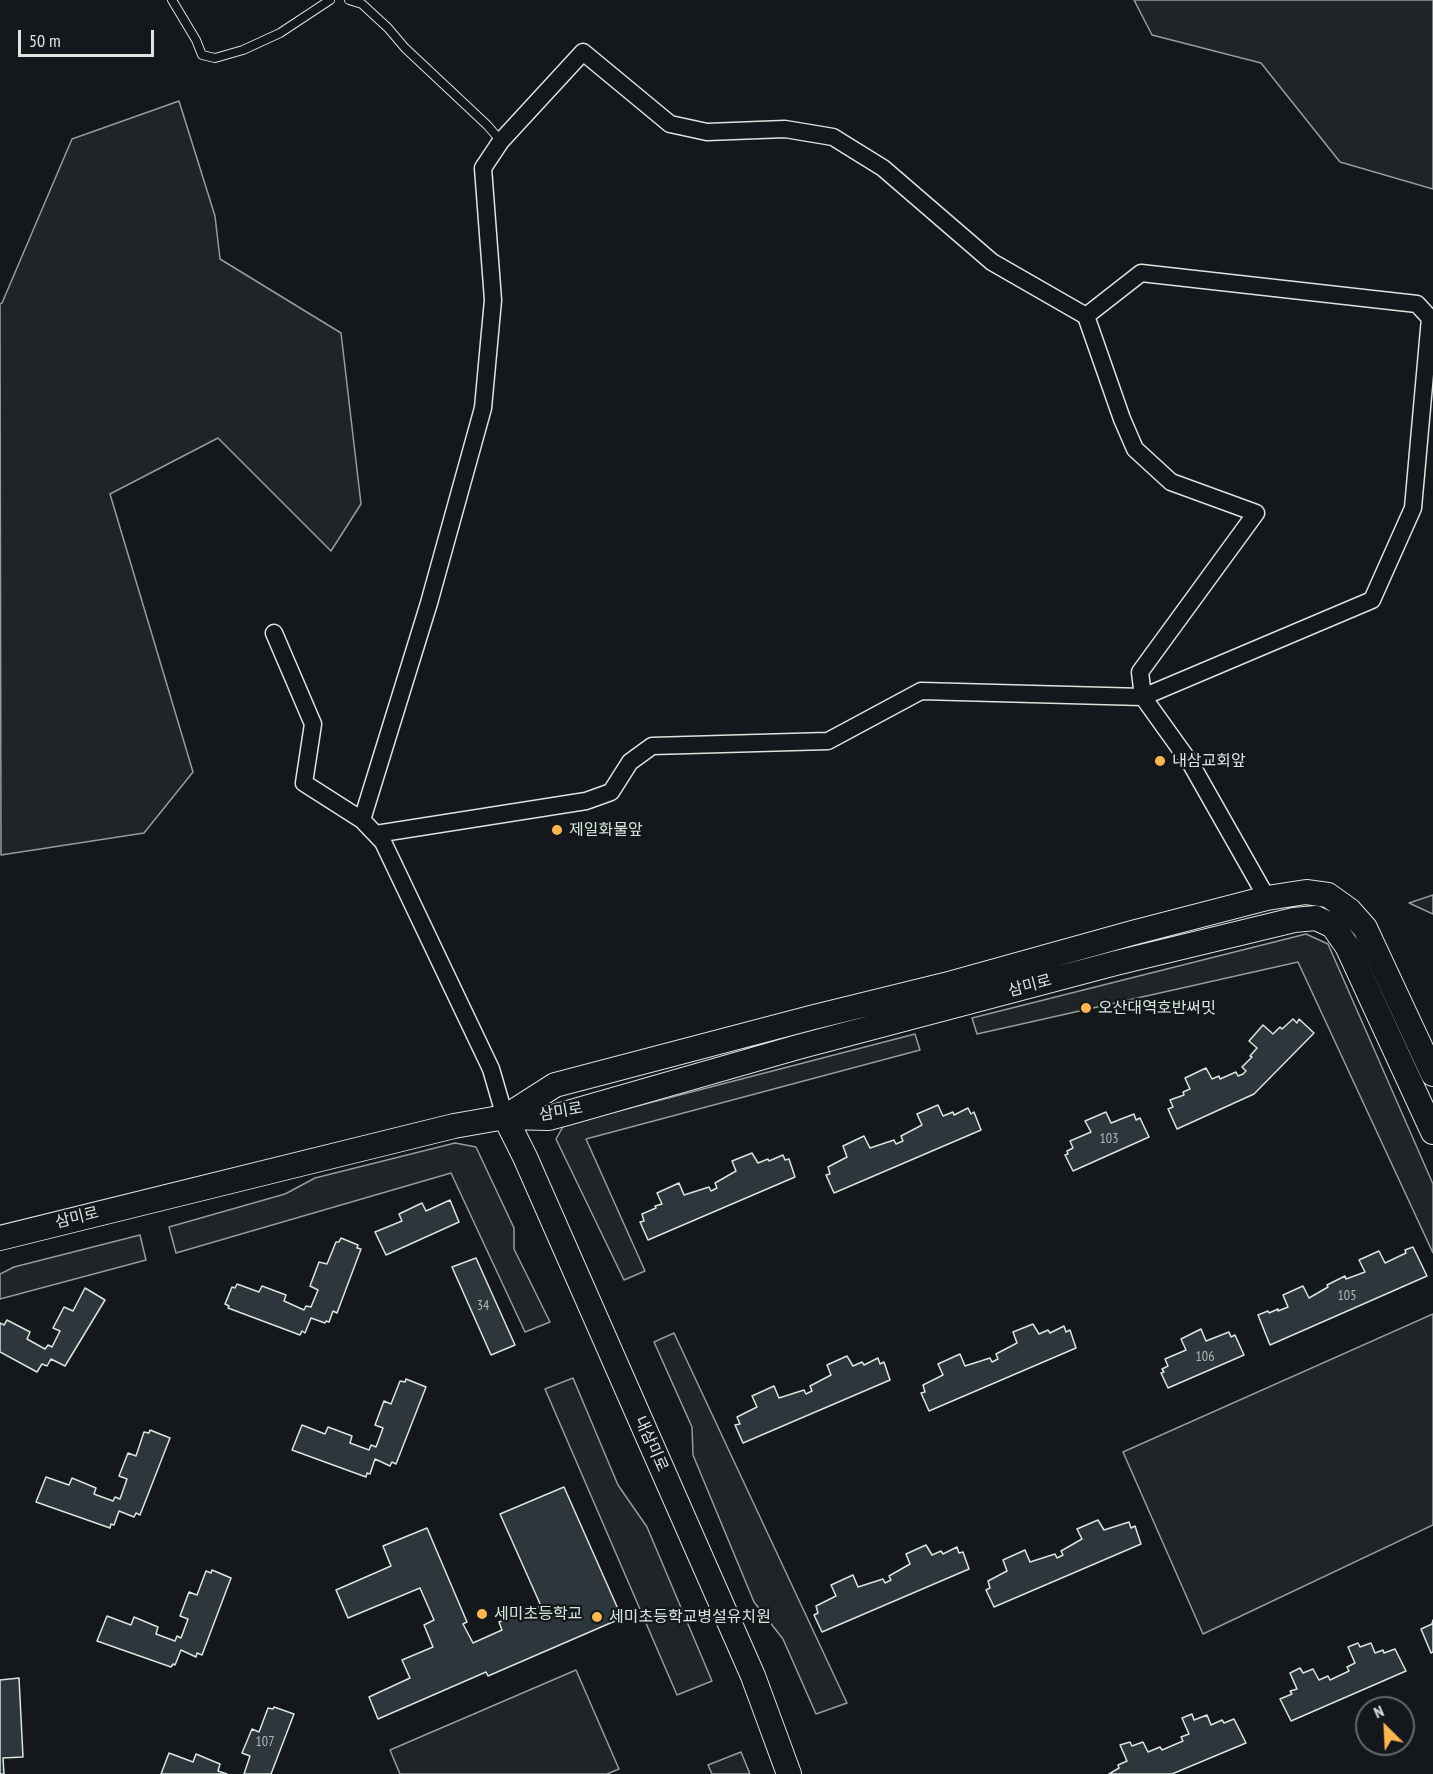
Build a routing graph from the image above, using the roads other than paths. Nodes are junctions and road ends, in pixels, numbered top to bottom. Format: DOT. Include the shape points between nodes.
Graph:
graph roads {
  1 [pos="172,0"];
  2 [pos="330,0"];
  3 [pos="349,0"];
  4 [pos="501,141"];
  5 [pos="1086,316"];
  6 [pos="274,633"];
  7 [pos="1143,697"];
  8 [pos="362,820"];
  9 [pos="376,834"];
  10 [pos="1267,898"];
  11 [pos="1433,1074"];
  12 [pos="505,1117"];
  13 [pos="1433,1132"];
  14 [pos="0,1238"];
  15 [pos="789,1774"];
  1 -- 2 [label="lane" via="202,55 216,58 280,33"];
  3 -- 4 [label="lane" via="362,4 388,28"];
  4 -- 5 [label="street" via="583,52 669,124 708,132 785,129 833,137 883,168 992,262"];
  4 -- 8 [label="street" via="483,168 493,300 483,408 429,603"];
  5 -- 7 [label="street" via="1136,449 1171,482 1256,513 1140,672"];
  5 -- 7 [label="street" via="1141,273 1417,304 1430,318 1413,508 1372,600"];
  6 -- 8 [label="street" via="313,724 304,783"];
  7 -- 9 [label="street" via="921,691 828,741 652,746 630,762 611,792 586,801"];
  7 -- 10 [label="street" via="1191,764"];
  8 -- 9 [label="street"];
  9 -- 12 [label="street" via="491,1069"];
  10 -- 11 [label="street, 삼미로" via="1306,892 1328,895 1365,928"];
  10 -- 12 [label="street, 삼미로" via="555,1085"];
  12 -- 13 [label="street, 삼미로" via="549,1118 1116,963 1263,926 1316,918 1334,926 1347,946"];
  12 -- 14 [label="street, 삼미로" via="454,1126"];
  12 -- 15 [label="street, 내삼미로" via="753,1676"];
}
